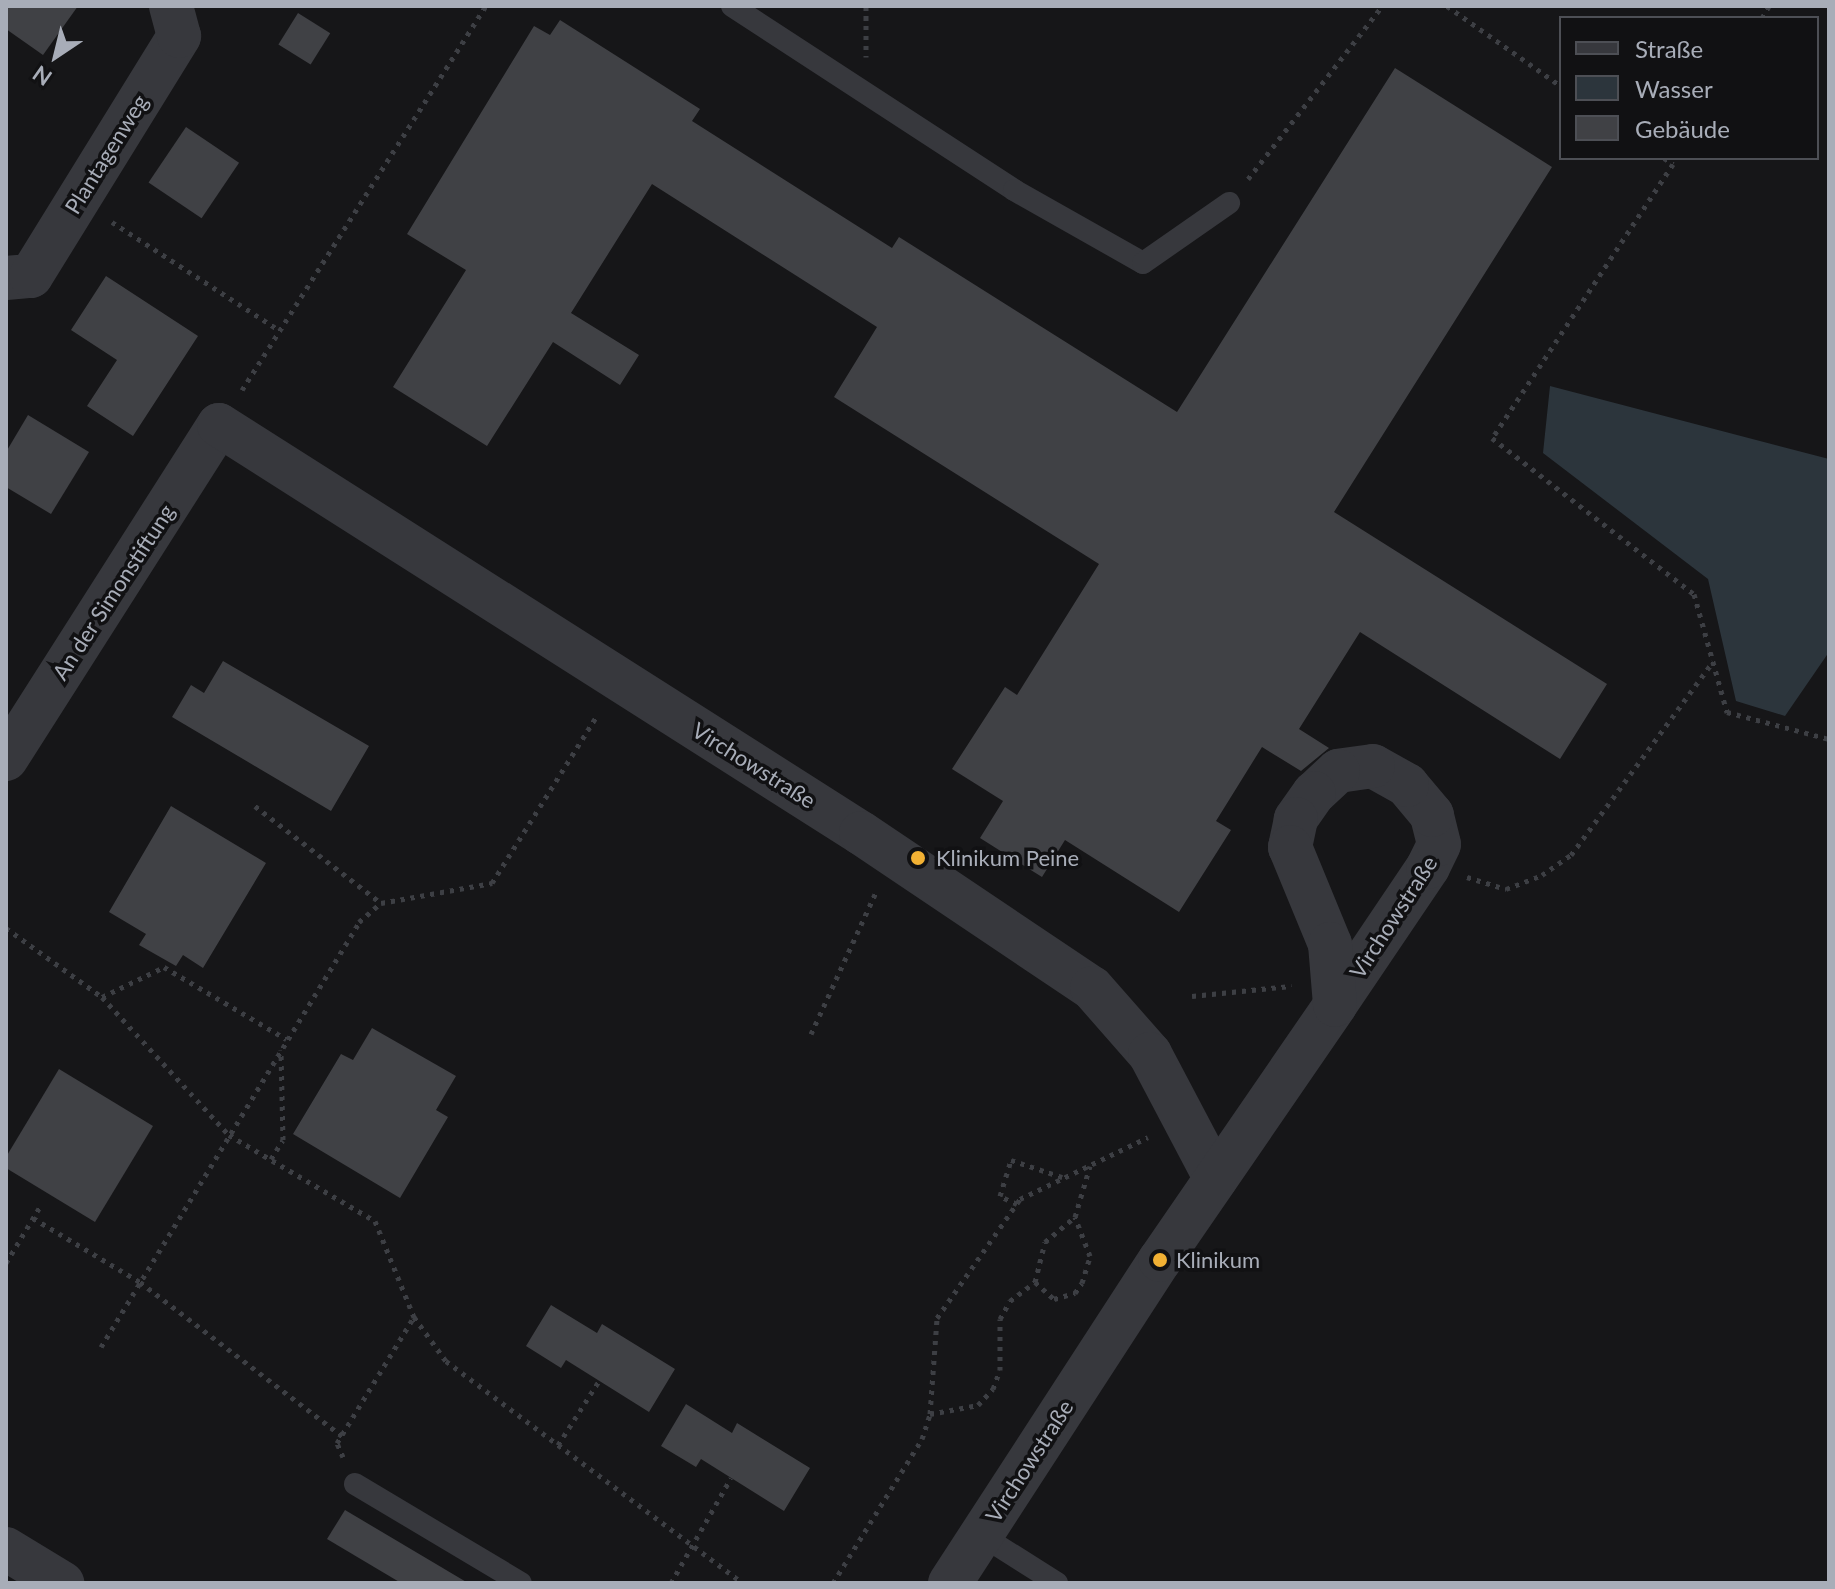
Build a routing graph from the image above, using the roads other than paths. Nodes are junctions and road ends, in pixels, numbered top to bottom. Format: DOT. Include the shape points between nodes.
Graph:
graph roads {
  1 [pos="171,6"];
  2 [pos="732,6"];
  3 [pos="1229,203"];
  4 [pos="6,278"];
  5 [pos="219,425"];
  6 [pos="6,759"];
  7 [pos="1334,994"];
  8 [pos="1216,1179"];
  9 [pos="355,1484"];
  10 [pos="981,1535"];
  11 [pos="6,1549"];
  12 [pos="62,1583"];
  13 [pos="521,1583"];
  14 [pos="950,1583"];
  15 [pos="1057,1583"];
  1 -- 4 [label="street, Plantagenweg" via="179,36 31,276"];
  2 -- 3 [label="lane" via="1014,190 1143,263"];
  5 -- 6 [label="street, An der Simonstiftung"];
  5 -- 8 [label="street, Virchowstraße" via="893,854 1092,988 1150,1054"];
  7 -- 7 [label="street, Virchowstraße" via="1439,844 1432,815 1407,785 1373,766 1338,771 1314,793 1296,819 1290,847 1330,944"];
  7 -- 8 [label="street, Virchowstraße"];
  8 -- 10 [label="street, Virchowstraße"];
  9 -- 13 [label="lane"];
  10 -- 14 [label="street, Virchowstraße"];
  10 -- 15 [label="lane"];
  11 -- 12 [label="street"];
}
